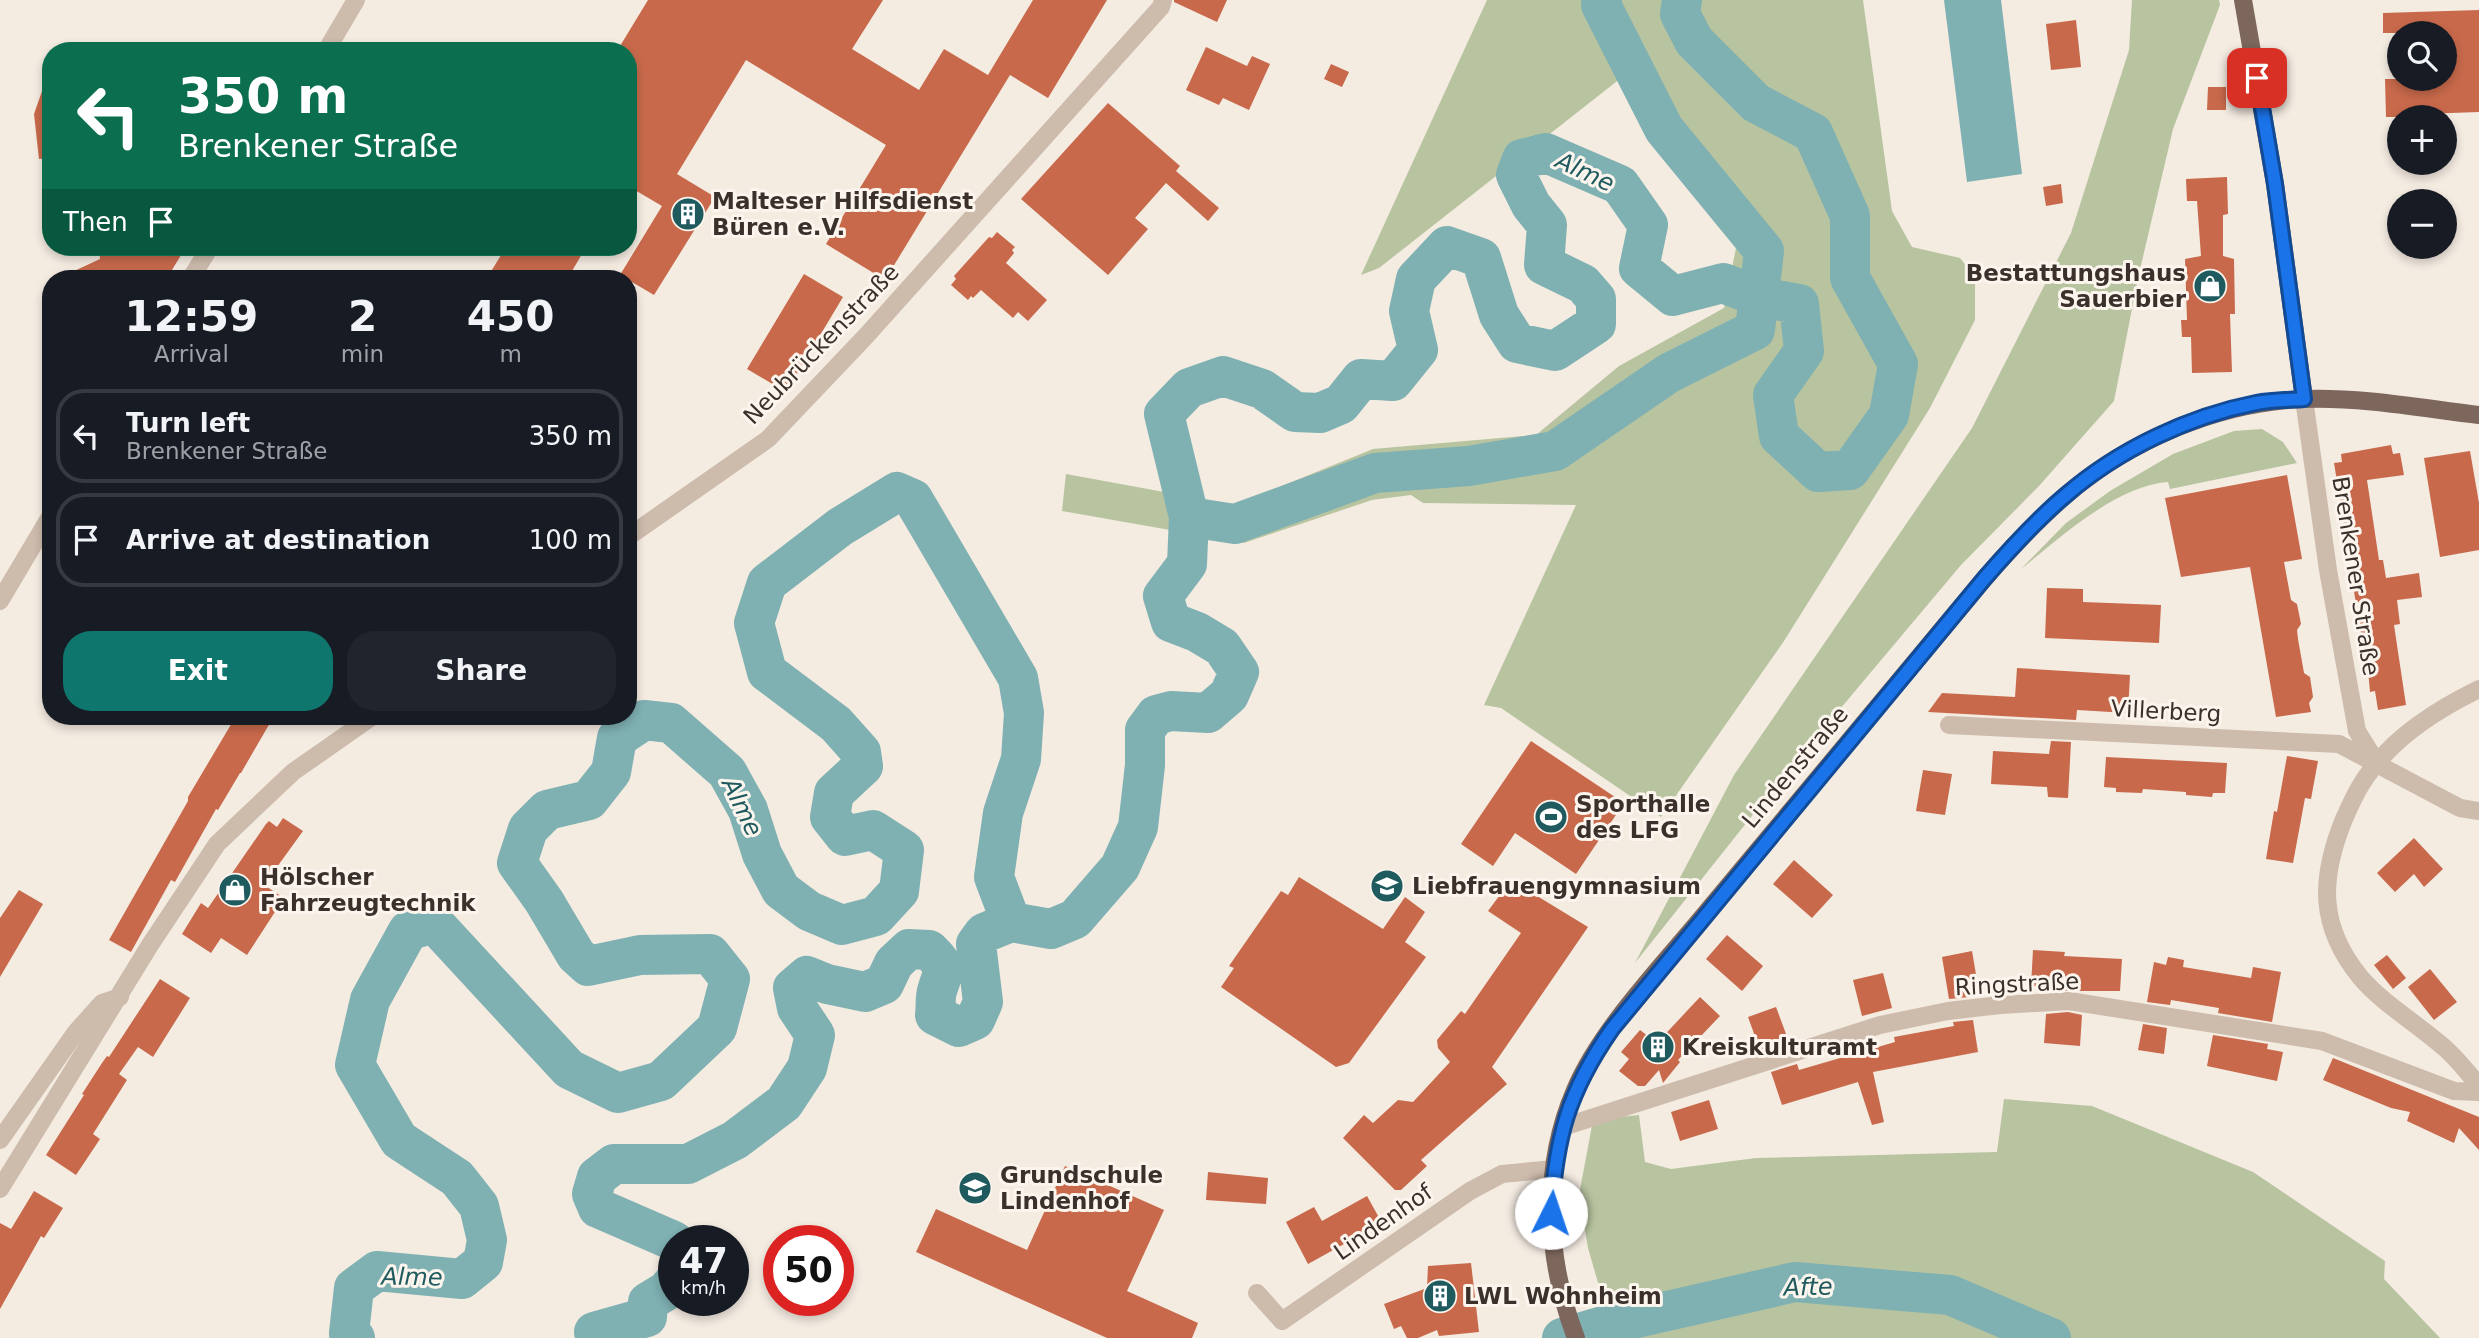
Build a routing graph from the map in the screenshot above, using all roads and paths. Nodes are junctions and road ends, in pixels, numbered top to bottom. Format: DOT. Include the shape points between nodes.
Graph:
graph roads {
  1 [pos="356,0"];
  2 [pos="1163,0"];
  3 [pos="2244,0"];
  4 [pos="331,42"];
  5 [pos="2304,399"];
  6 [pos="2479,415"];
  7 [pos="42,530"];
  8 [pos="637,531"];
  9 [pos="0,601"];
  10 [pos="2479,690"];
  11 [pos="360,725"];
  12 [pos="1949,725"];
  13 [pos="2376,762"];
  14 [pos="2479,811"];
  15 [pos="120,997"];
  16 [pos="2479,1086"];
  17 [pos="2479,1092"];
  18 [pos="1563,1127"];
  19 [pos="0,1140"];
  20 [pos="1554,1169"];
  21 [pos="0,1189"];
  22 [pos="1257,1293"];
  23 [pos="1576,1338"];
  1 -- 4 [label="street"];
  2 -- 8 [label="street, Neubrückenstraße" via="866,336 768,439"];
  3 -- 5 [label="main road, Brenkener Straße"];
  5 -- 6 [label="main road, Lindenstraße"];
  5 -- 13 [label="street, Brenkener Straße" via="2357,731"];
  5 -- 18 [label="main road, Lindenstraße" via="2258,403 2215,414 2142,444 2067,493 2028,529 1612,1029 1574,1091"];
  7 -- 9 [label="street"];
  10 -- 13 [label="street" via="2414,729"];
  11 -- 15 [label="street" via="293,772 217,844"];
  12 -- 13 [label="street, Villerberg" via="2339,744"];
  13 -- 14 [label="street, Villerberg" via="2460,808"];
  13 -- 16 [label="street" via="2355,792 2334,845 2326,884 2330,923 2362,979 2449,1051"];
  15 -- 19 [label="street" via="102,1003 76,1032"];
  15 -- 21 [label="street"];
  17 -- 18 [label="street, Ringstraße" via="2454,1091 2322,1041 2068,1002 1987,1007 1880,1025"];
  18 -- 20 [label="main road, Lindenstraße"];
  20 -- 22 [label="street, Lindenhof" via="1502,1174 1471,1191 1282,1321"];
  20 -- 23 [label="main road, Lindenstraße" via="1553,1254"];
}
